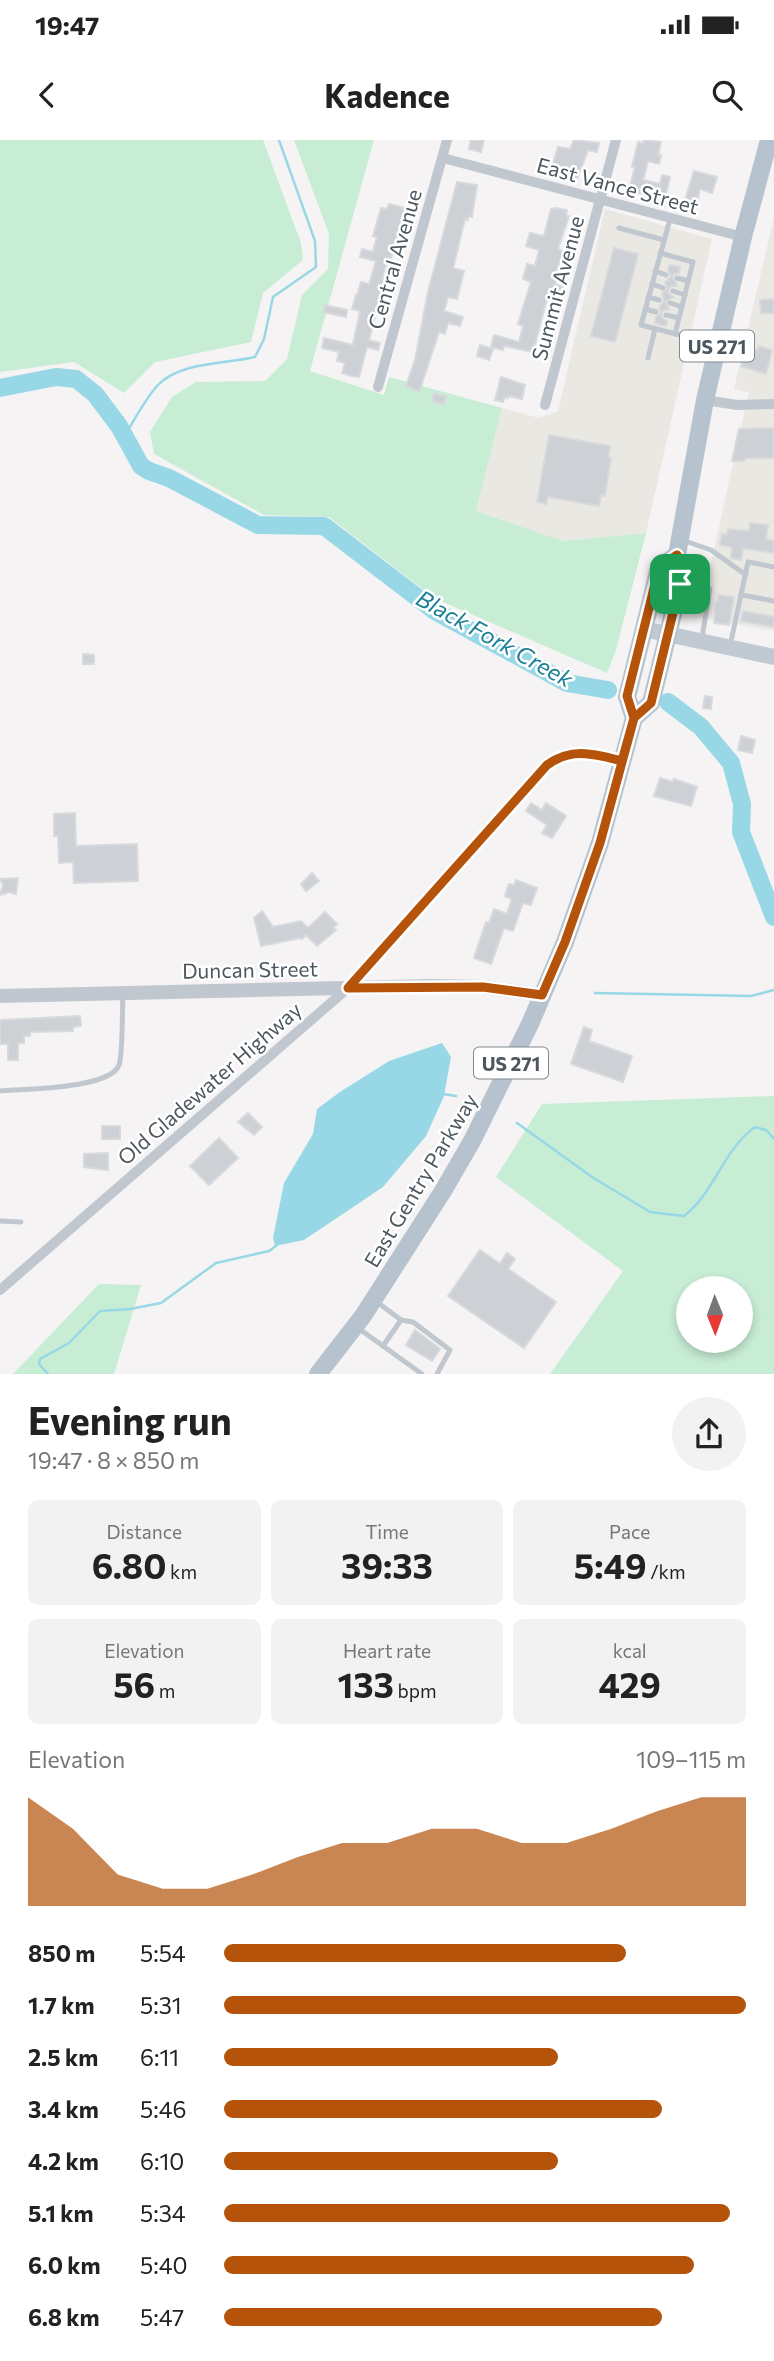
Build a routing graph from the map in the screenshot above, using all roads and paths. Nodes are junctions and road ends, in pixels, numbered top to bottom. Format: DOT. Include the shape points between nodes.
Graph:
graph roads {
  1 [pos="447,140"];
  2 [pos="616,140"];
  3 [pos="769,140"];
  4 [pos="443,158"];
  5 [pos="601,201"];
  6 [pos="670,218"];
  7 [pos="619,228"];
  8 [pos="743,237"];
  9 [pos="664,240"];
  10 [pos="660,253"];
  11 [pos="655,271"];
  12 [pos="666,275"];
  13 [pos="677,278"];
  14 [pos="688,281"];
  15 [pos="652,285"];
  16 [pos="663,288"];
  17 [pos="673,291"];
  18 [pos="685,295"];
  19 [pos="648,297"];
  20 [pos="659,300"];
  21 [pos="670,303"];
  22 [pos="682,307"];
  23 [pos="645,309"];
  24 [pos="656,312"];
  25 [pos="666,315"];
  26 [pos="679,318"];
  27 [pos="655,329"];
  28 [pos="675,334"];
  29 [pos="718,345"];
  30 [pos="648,358"];
  31 [pos="378,387"];
  32 [pos="705,400"];
  33 [pos="774,404"];
  34 [pos="545,405"];
  35 [pos="678,547"];
  36 [pos="731,554"];
  37 [pos="720,555"];
  38 [pos="741,556"];
  39 [pos="748,562"];
  40 [pos="774,567"];
  41 [pos="746,575"];
  42 [pos="680,584"];
  43 [pos="742,595"];
  44 [pos="774,601"];
  45 [pos="644,629"];
  46 [pos="668,635"];
  47 [pos="701,642"];
  48 [pos="730,649"];
  49 [pos="774,657"];
  50 [pos="634,718"];
  51 [pos="622,761"];
  52 [pos="348,988"];
  53 [pos="123,993"];
  54 [pos="542,995"];
  55 [pos="0,996"];
  56 [pos="0,1091"];
  57 [pos="0,1221"];
  58 [pos="20,1222"];
  59 [pos="0,1290"];
  60 [pos="374,1300"];
  61 [pos="401,1320"];
  62 [pos="355,1326"];
  63 [pos="383,1346"];
  64 [pos="318,1374"];
  65 [pos="422,1374"];
  66 [pos="437,1374"];
  1 -- 4 [label="street, Central Avenue"];
  2 -- 5 [label="street, Summit Avenue"];
  3 -- 8 [label="main road, East Gentry Parkway / US 271"];
  4 -- 5 [label="street, East Vance Street"];
  4 -- 31 [label="street, Central Avenue"];
  5 -- 6 [label="street, East Vance Street"];
  5 -- 34 [label="street, Summit Avenue"];
  6 -- 8 [label="street, East Vance Street"];
  6 -- 9 [label="lane"];
  7 -- 9 [label="lane"];
  8 -- 29 [label="main road, East Gentry Parkway / US 271"];
  9 -- 10 [label="lane"];
  10 -- 11 [label="lane"];
  10 -- 14 [label="lane" via="693,262"];
  11 -- 12 [label="lane"];
  11 -- 15 [label="lane"];
  13 -- 14 [label="lane"];
  14 -- 18 [label="lane"];
  15 -- 16 [label="lane"];
  15 -- 19 [label="lane"];
  17 -- 18 [label="lane"];
  18 -- 22 [label="lane"];
  19 -- 20 [label="lane"];
  19 -- 23 [label="lane"];
  21 -- 22 [label="lane"];
  22 -- 26 [label="lane"];
  23 -- 24 [label="lane"];
  23 -- 27 [label="lane" via="641,325"];
  25 -- 26 [label="lane"];
  26 -- 28 [label="lane"];
  27 -- 28 [label="lane"];
  27 -- 30 [label="lane"];
  28 -- 29 [label="lane"];
  29 -- 32 [label="main road, East Gentry Parkway / US 271"];
  32 -- 33 [label="street"];
  32 -- 35 [label="main road, East Gentry Parkway / US 271"];
  35 -- 37 [label="lane"];
  35 -- 42 [label="main road, East Gentry Parkway / US 271" via="683,573"];
  35 -- 45 [label="main road, East Gentry Parkway / US 271" via="659,568"];
  36 -- 37 [label="lane"];
  37 -- 41 [label="lane"];
  38 -- 39 [label="lane"];
  39 -- 40 [label="lane"];
  39 -- 41 [label="lane"];
  41 -- 43 [label="lane"];
  42 -- 46 [label="main road, East Gentry Parkway / US 271"];
  42 -- 47 [label="lane" via="710,589"];
  43 -- 44 [label="lane"];
  43 -- 48 [label="lane"];
  45 -- 46 [label="main road"];
  45 -- 50 [label="main road, East Gentry Parkway / US 271" via="627,696"];
  46 -- 47 [label="main road"];
  46 -- 50 [label="main road, East Gentry Parkway / US 271" via="651,703"];
  47 -- 48 [label="main road"];
  48 -- 49 [label="main road"];
  50 -- 51 [label="main road, East Gentry Parkway / US 271"];
  51 -- 52 [label="street, Old Gladewater Highway" via="579,752 547,765"];
  51 -- 54 [label="main road, East Gentry Parkway / US 271" via="600,843"];
  52 -- 53 [label="street, Duncan Street"];
  52 -- 54 [label="street, Duncan Street" via="483,987"];
  52 -- 59 [label="street, Old Gladewater Highway"];
  53 -- 55 [label="street, Duncan Street"];
  53 -- 56 [label="lane" via="118,1065 110,1076 93,1082"];
  54 -- 60 [label="main road, East Gentry Parkway / US 271" via="472,1141"];
  57 -- 58 [label="lane"];
  60 -- 61 [label="lane"];
  60 -- 62 [label="main road, East Gentry Parkway / US 271"];
  61 -- 63 [label="lane"];
  61 -- 66 [label="lane" via="413,1322 450,1350"];
  62 -- 63 [label="lane"];
  62 -- 64 [label="main road, East Gentry Parkway / US 271"];
  63 -- 65 [label="lane"];
}
